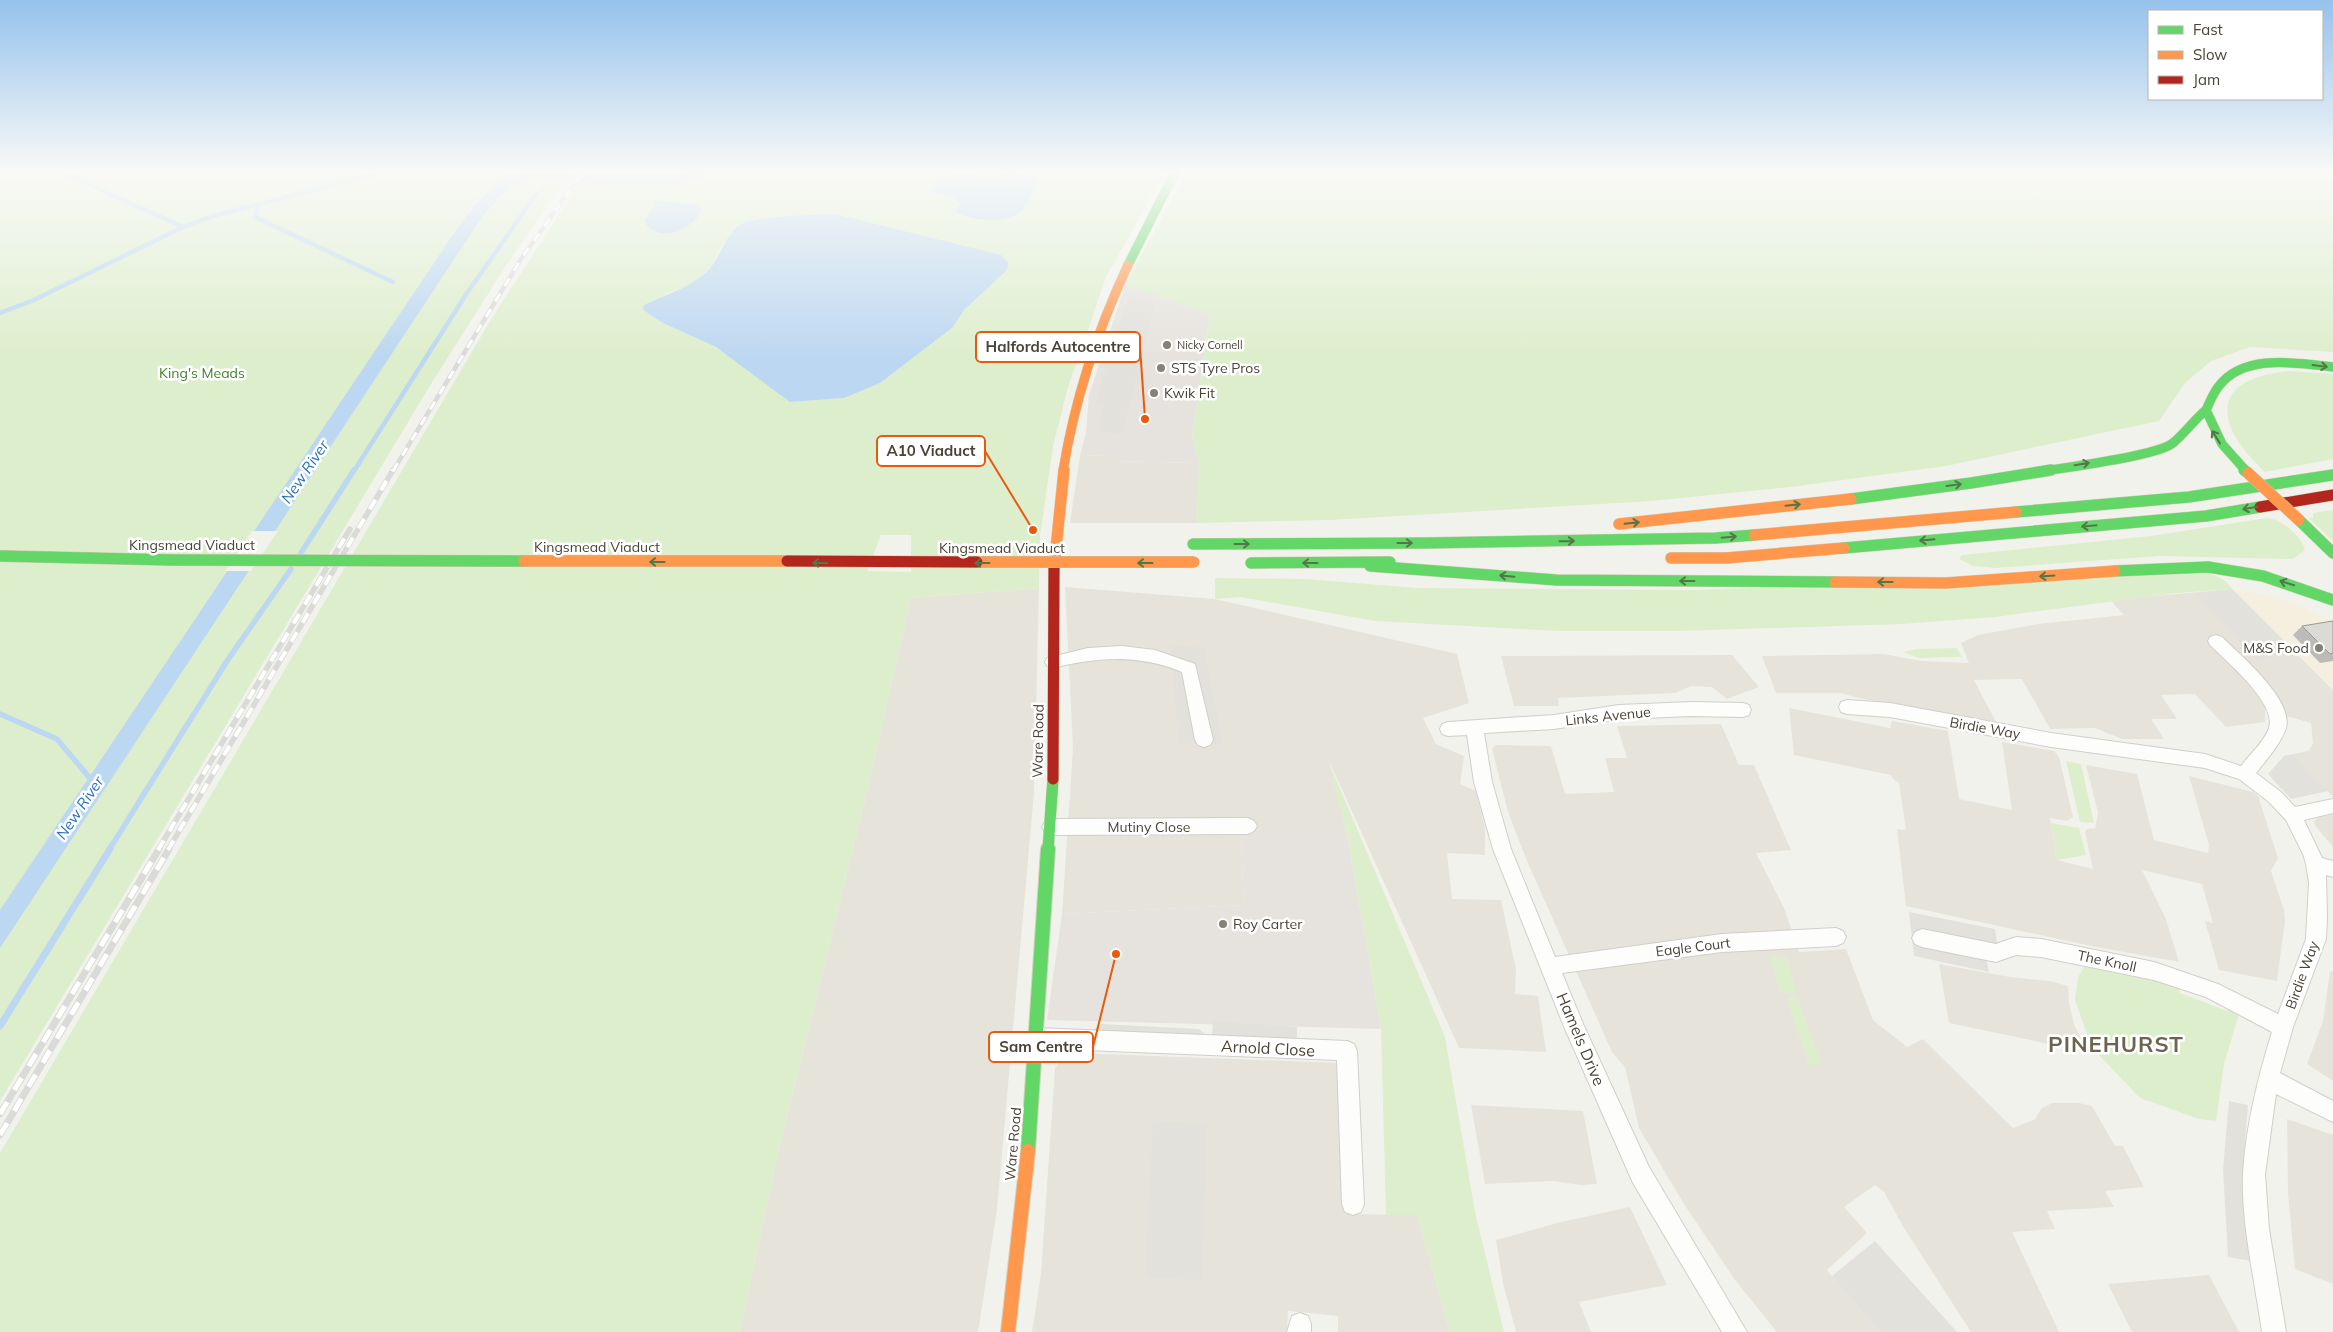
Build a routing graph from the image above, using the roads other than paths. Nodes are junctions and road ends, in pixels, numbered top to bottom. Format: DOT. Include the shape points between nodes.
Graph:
graph roads {
  1 [pos="1143,234"];
  2 [pos="2333,368"];
  3 [pos="2206,410"];
  4 [pos="2333,476"];
  5 [pos="2333,495"];
  6 [pos="1612,525"];
  7 [pos="1573,529"];
  8 [pos="1044,544"];
  9 [pos="1064,544"];
  10 [pos="1188,544"];
  11 [pos="1426,544"];
  12 [pos="2333,553"];
  13 [pos="0,556"];
  14 [pos="1656,559"];
  15 [pos="1467,561"];
  16 [pos="1198,562"];
  17 [pos="1242,563"];
  18 [pos="1337,563"];
  19 [pos="2333,600"];
  20 [pos="2216,641"];
  21 [pos="1053,662"];
  22 [pos="1847,707"];
  23 [pos="1743,710"];
  24 [pos="1474,727"];
  25 [pos="1448,729"];
  26 [pos="1204,740"];
  27 [pos="2245,774"];
  28 [pos="2333,806"];
  29 [pos="2292,815"];
  30 [pos="1248,826"];
  31 [pos="1050,827"];
  32 [pos="2324,866"];
  33 [pos="1836,936"];
  34 [pos="1922,938"];
  35 [pos="1551,966"];
  36 [pos="2282,1027"];
  37 [pos="1036,1038"];
  38 [pos="2268,1078"];
  39 [pos="2333,1112"];
  40 [pos="1353,1204"];
  41 [pos="1008,1332"];
  42 [pos="1735,1332"];
  43 [pos="2274,1332"];
  1 -- 21 [label="main road, Ware Road" via="1118,283 1084,376 1066,453 1056,527"];
  3 -- 2 [label="main road, one-way" via="2221,383 2246,369 2283,363"];
  6 -- 3 [label="main road, one-way" via="1859,498 2138,455 2172,444"];
  12 -- 3 [label="main road, one-way, bridge" via="2248,473 2216,438"];
  11 -- 4 [label="main road, one-way" via="1716,538 2189,497"];
  5 -- 14 [label="main road, one-way" via="2206,516 1726,558"];
  7 -- 11 [label="main road"];
  8 -- 9 [label="main road, Kingsmead Viaduct"];
  10 -- 11 [label="main road, one-way"];
  16 -- 13 [label="main road, Kingsmead Viaduct, one-way, bridge" via="182,560"];
  15 -- 18 [label="main road"];
  18 -- 17 [label="main road, one-way"];
  19 -- 18 [label="main road, one-way" via="2263,576 2208,567 1937,582 1556,580"];
  20 -- 27 [label="street" via="2267,694 2278,712 2278,726"];
  21 -- 26 [label="street" via="1113,650 1173,660 1189,668"];
  21 -- 31 [label="main road, Ware Road" via="1054,765"];
  22 -- 27 [label="street, Birdie Way" via="1890,710 2051,740 2205,761"];
  23 -- 24 [label="street, Links Avenue" via="1619,712 1554,722"];
  24 -- 25 [label="street, Links Avenue"];
  24 -- 35 [label="street, Hamels Drive" via="1483,782 1502,849"];
  27 -- 29 [label="street, Birdie Way"];
  28 -- 29 [label="street"];
  29 -- 32 [label="street, Birdie Way" via="2312,853"];
  30 -- 31 [label="street, Mutiny Close"];
  31 -- 37 [label="main road, Ware Road"];
  32 -- 36 [label="street, Birdie Way" via="2318,883 2316,939"];
  33 -- 35 [label="street, Eagle Court" via="1722,943"];
  34 -- 36 [label="street, The Knoll" via="1996,952 2016,946 2041,948 2154,971 2210,990"];
  35 -- 42 [label="street, Hamels Drive" via="1575,1029 1641,1174"];
  36 -- 38 [label="street, Birdie Way"];
  37 -- 40 [label="street, Arnold Close" via="1346,1052"];
  37 -- 41 [label="main road, Ware Road" via="1022,1213"];
  38 -- 39 [label="street"];
  38 -- 43 [label="street, Birdie Way" via="2254,1174 2258,1229"];
}
